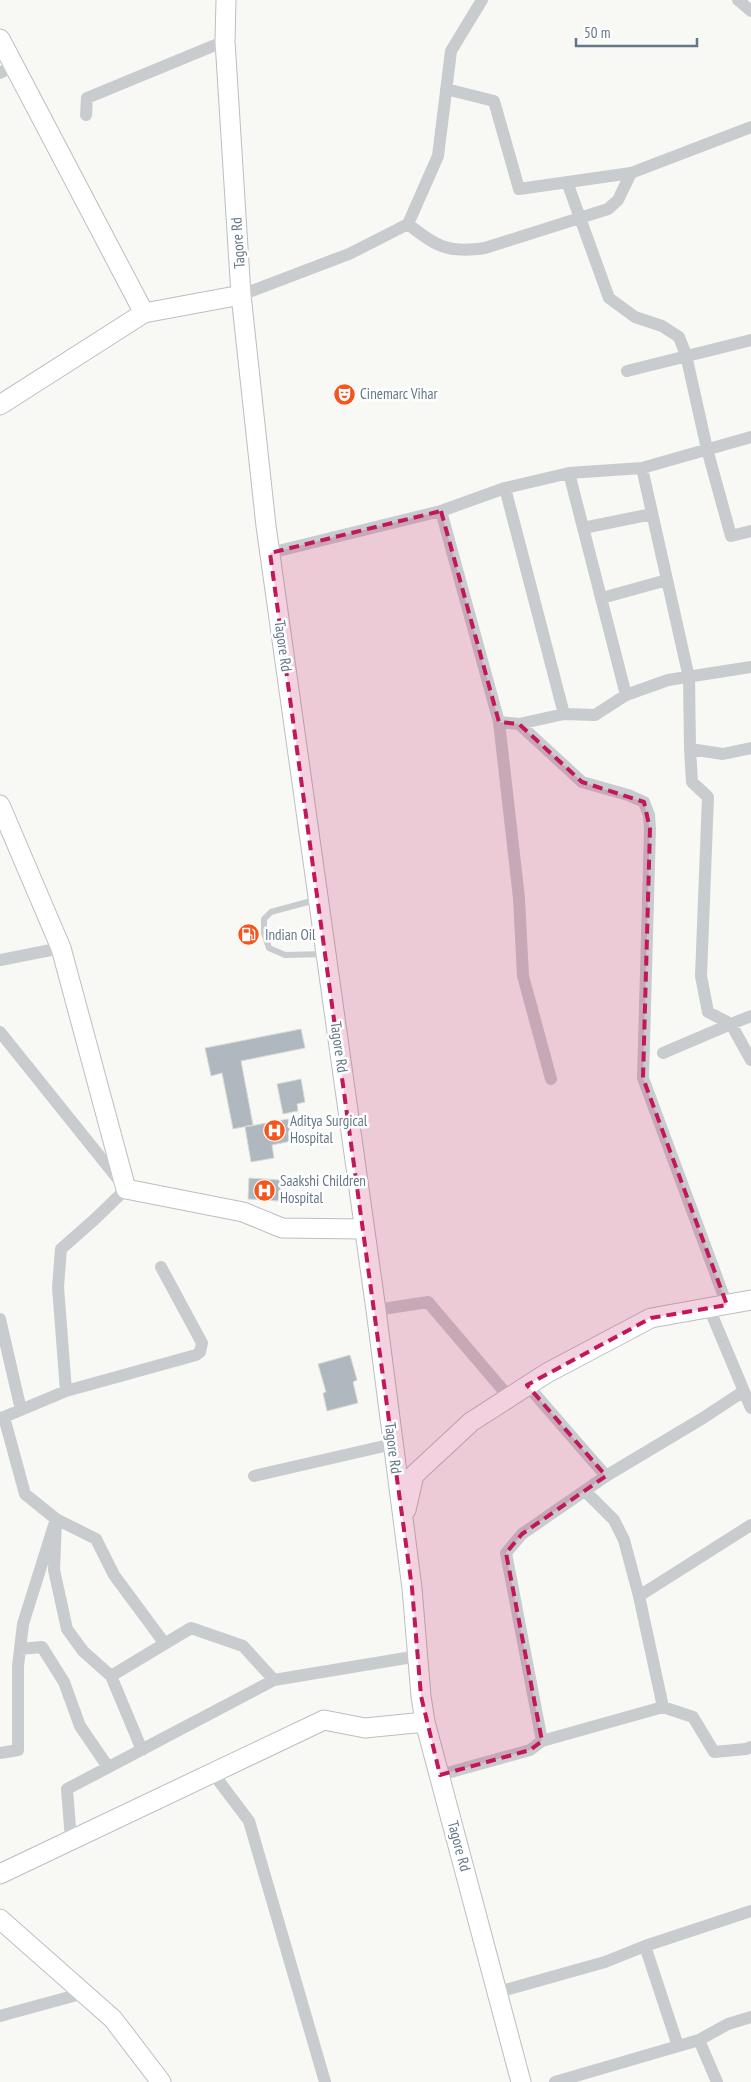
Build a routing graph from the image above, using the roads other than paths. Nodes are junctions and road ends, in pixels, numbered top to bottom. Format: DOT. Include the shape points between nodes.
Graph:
graph roads {
  1 [pos="226,0"];
  2 [pos="482,0"];
  3 [pos="738,0"];
  4 [pos="751,11"];
  5 [pos="0,40"];
  6 [pos="225,41"];
  7 [pos="6,69"];
  8 [pos="446,89"];
  9 [pos="86,116"];
  10 [pos="751,127"];
  11 [pos="631,173"];
  12 [pos="567,182"];
  13 [pos="579,218"];
  14 [pos="408,224"];
  15 [pos="241,295"];
  16 [pos="144,313"];
  17 [pos="751,340"];
  18 [pos="686,355"];
  19 [pos="627,370"];
  20 [pos="0,405"];
  21 [pos="751,437"];
  22 [pos="706,449"];
  23 [pos="642,468"];
  24 [pos="569,473"];
  25 [pos="505,488"];
  26 [pos="441,511"];
  27 [pos="652,514"];
  28 [pos="584,528"];
  29 [pos="751,531"];
  30 [pos="270,553"];
  31 [pos="667,580"];
  32 [pos="602,598"];
  33 [pos="751,666"];
  34 [pos="689,678"];
  35 [pos="626,695"];
  36 [pos="564,714"];
  37 [pos="500,722"];
  38 [pos="519,724"];
  39 [pos="751,748"];
  40 [pos="690,749"];
  41 [pos="0,805"];
  42 [pos="319,899"];
  43 [pos="61,948"];
  44 [pos="326,954"];
  45 [pos="0,960"];
  46 [pos="751,1016"];
  47 [pos="731,1024"];
  48 [pos="0,1032"];
  49 [pos="662,1052"];
  50 [pos="751,1060"];
  51 [pos="551,1079"];
  52 [pos="126,1189"];
  53 [pos="363,1229"];
  54 [pos="161,1267"];
  55 [pos="751,1300"];
  56 [pos="718,1306"];
  57 [pos="376,1310"];
  58 [pos="0,1319"];
  59 [pos="527,1386"];
  60 [pos="66,1390"];
  61 [pos="744,1391"];
  62 [pos="509,1397"];
  63 [pos="751,1408"];
  64 [pos="21,1410"];
  65 [pos="2,1418"];
  66 [pos="393,1444"];
  67 [pos="254,1476"];
  68 [pos="606,1476"];
  69 [pos="585,1491"];
  70 [pos="56,1518"];
  71 [pos="403,1522"];
  72 [pos="751,1525"];
  73 [pos="639,1596"];
  74 [pos="165,1644"];
  75 [pos="20,1649"];
  76 [pos="418,1656"];
  77 [pos="111,1676"];
  78 [pos="274,1680"];
  79 [pos="663,1707"];
  80 [pos="425,1722"];
  81 [pos="542,1741"];
  82 [pos="751,1747"];
  83 [pos="142,1750"];
  84 [pos="0,1753"];
  85 [pos="108,1767"];
  86 [pos="212,1772"];
  87 [pos="440,1775"];
  88 [pos="70,1840"];
  89 [pos="0,1874"];
  90 [pos="751,1911"];
  91 [pos="0,1919"];
  92 [pos="645,1946"];
  93 [pos="498,1992"];
  94 [pos="84,1993"];
  95 [pos="0,2016"];
  96 [pos="751,2017"];
  97 [pos="700,2040"];
  98 [pos="678,2046"];
  99 [pos="161,2082"];
  100 [pos="325,2082"];
  101 [pos="522,2082"];
  102 [pos="555,2082"];
  103 [pos="717,2082"];
  1 -- 6 [label="street, Tagore Rd"];
  2 -- 8 [label="street" via="450,51"];
  3 -- 4 [label="street"];
  5 -- 7 [label="street"];
  6 -- 9 [label="street" via="87,98"];
  6 -- 15 [label="street, Tagore Rd"];
  7 -- 16 [label="street"];
  8 -- 12 [label="street" via="494,101 519,190"];
  8 -- 14 [label="street" via="438,156"];
  10 -- 11 [label="street"];
  11 -- 12 [label="street"];
  11 -- 13 [label="street" via="613,205"];
  12 -- 13 [label="street"];
  13 -- 14 [label="street" via="485,248 469,250 430,242"];
  13 -- 18 [label="street" via="609,298 635,317 662,326 679,337"];
  14 -- 15 [label="street" via="349,254"];
  15 -- 16 [label="street"];
  15 -- 30 [label="street, Tagore Rd"];
  16 -- 20 [label="street"];
  17 -- 18 [label="street"];
  18 -- 19 [label="street"];
  18 -- 22 [label="street"];
  21 -- 22 [label="street"];
  22 -- 23 [label="street"];
  22 -- 29 [label="street" via="732,536"];
  23 -- 24 [label="street"];
  23 -- 27 [label="street"];
  24 -- 25 [label="street"];
  24 -- 28 [label="street"];
  25 -- 26 [label="street"];
  25 -- 36 [label="street"];
  26 -- 30 [label="street"];
  26 -- 37 [label="street"];
  27 -- 28 [label="street"];
  27 -- 31 [label="street"];
  28 -- 32 [label="street"];
  30 -- 42 [label="street, Tagore Rd"];
  31 -- 32 [label="street"];
  31 -- 34 [label="street"];
  32 -- 35 [label="street"];
  33 -- 34 [label="street"];
  34 -- 35 [label="street" via="668,680"];
  34 -- 40 [label="street"];
  35 -- 36 [label="street" via="595,715"];
  36 -- 38 [label="street"];
  37 -- 38 [label="street"];
  37 -- 51 [label="street" via="519,898 523,976"];
  38 -- 56 [label="street" via="582,782 644,802 650,829 643,1078"];
  39 -- 40 [label="street" via="723,754"];
  40 -- 47 [label="street" via="692,782 708,797 701,976 708,1012"];
  41 -- 43 [label="street"];
  42 -- 44 [label="street, Tagore Rd"];
  42 -- 44 [label="lane" via="271,912 264,919 264,934 270,948 285,955"];
  43 -- 45 [label="street"];
  43 -- 52 [label="street"];
  44 -- 53 [label="street, Tagore Rd"];
  46 -- 47 [label="street"];
  47 -- 49 [label="street"];
  47 -- 50 [label="street"];
  48 -- 52 [label="street"];
  52 -- 53 [label="street" via="244,1212 282,1228"];
  52 -- 60 [label="street" via="61,1249 58,1287"];
  53 -- 57 [label="street, Tagore Rd"];
  54 -- 60 [label="street" via="202,1343 200,1352"];
  55 -- 56 [label="street"];
  56 -- 59 [label="street" via="650,1318"];
  56 -- 61 [label="street"];
  57 -- 62 [label="street" via="428,1302"];
  57 -- 66 [label="street, Tagore Rd"];
  58 -- 64 [label="street"];
  59 -- 62 [label="street"];
  59 -- 68 [label="street"];
  60 -- 64 [label="street"];
  61 -- 63 [label="street"];
  61 -- 68 [label="street"];
  62 -- 71 [label="street" via="471,1422 414,1475"];
  64 -- 65 [label="street"];
  65 -- 70 [label="street" via="25,1494"];
  66 -- 67 [label="street"];
  66 -- 71 [label="street, Tagore Rd"];
  68 -- 69 [label="street"];
  69 -- 73 [label="street" via="614,1520 624,1540"];
  69 -- 81 [label="street" via="522,1534 506,1554"];
  70 -- 74 [label="street" via="96,1539 114,1575"];
  70 -- 75 [label="street" via="23,1624"];
  70 -- 77 [label="street" via="54,1570 67,1629 83,1652"];
  71 -- 76 [label="street, Tagore Rd"];
  72 -- 73 [label="street"];
  73 -- 79 [label="street"];
  74 -- 77 [label="street"];
  74 -- 78 [label="street" via="191,1628 244,1646"];
  75 -- 84 [label="street" via="18,1750"];
  75 -- 85 [label="street" via="42,1647 64,1682 80,1726"];
  76 -- 78 [label="street"];
  76 -- 80 [label="street, Tagore Rd"];
  77 -- 83 [label="street"];
  78 -- 83 [label="street"];
  79 -- 81 [label="street"];
  79 -- 82 [label="street" via="693,1717 714,1752"];
  80 -- 86 [label="street" via="365,1728 324,1720"];
  80 -- 87 [label="street, Tagore Rd"];
  81 -- 87 [label="street" via="530,1750"];
  83 -- 85 [label="street"];
  85 -- 88 [label="street" via="68,1789"];
  86 -- 88 [label="street"];
  86 -- 100 [label="street" via="249,1821"];
  87 -- 93 [label="street, Tagore Rd"];
  88 -- 89 [label="street"];
  90 -- 92 [label="street"];
  91 -- 94 [label="street"];
  92 -- 93 [label="street" via="606,1962"];
  92 -- 98 [label="street"];
  93 -- 101 [label="street, Tagore Rd"];
  94 -- 95 [label="street"];
  94 -- 99 [label="street" via="113,2019"];
  96 -- 97 [label="street" via="728,2024"];
  97 -- 98 [label="street"];
  97 -- 103 [label="street"];
  98 -- 102 [label="street"];
}
